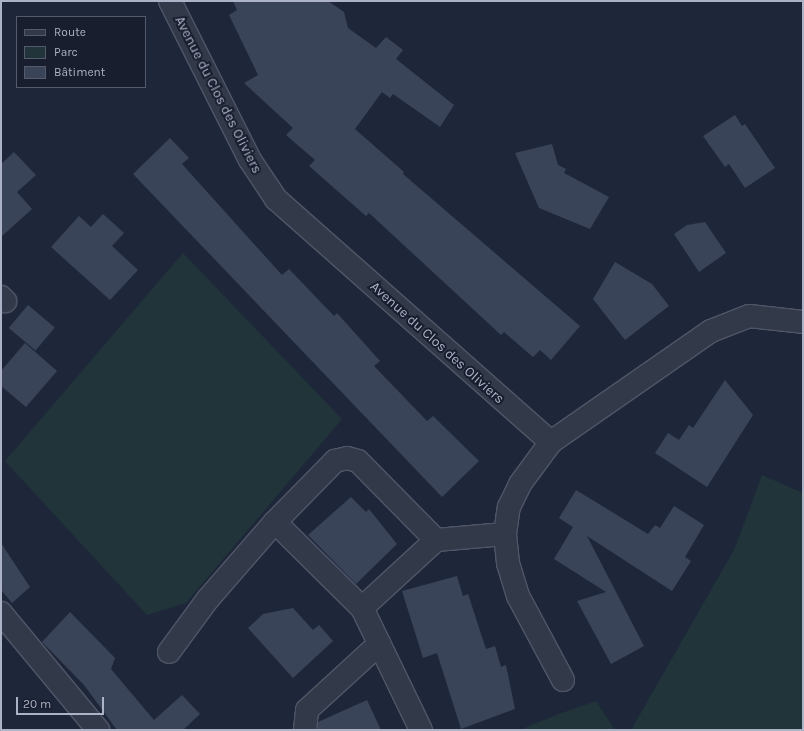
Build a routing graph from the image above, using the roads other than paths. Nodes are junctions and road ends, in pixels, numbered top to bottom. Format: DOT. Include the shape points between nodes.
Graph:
graph roads {
  1 [pos="170,1"];
  2 [pos="803,322"];
  3 [pos="551,442"];
  4 [pos="275,522"];
  5 [pos="505,534"];
  6 [pos="436,540"];
  7 [pos="362,608"];
  8 [pos="1,613"];
  9 [pos="379,644"];
  10 [pos="169,652"];
  11 [pos="563,680"];
  12 [pos="98,730"];
  13 [pos="305,730"];
  14 [pos="421,730"];
  1 -- 3 [label="street, Avenue du Clos des Oliviers" via="250,160 276,199"];
  2 -- 3 [label="street" via="794,318 749,316 711,331"];
  3 -- 5 [label="street" via="520,484 509,507"];
  4 -- 6 [label="street" via="335,461 347,458 358,461"];
  4 -- 7 [label="street"];
  4 -- 10 [label="street" via="208,599"];
  5 -- 6 [label="street"];
  5 -- 11 [label="street" via="508,563 518,596"];
  6 -- 7 [label="street"];
  7 -- 9 [label="street"];
  8 -- 12 [label="street"];
  9 -- 13 [label="street" via="307,710"];
  9 -- 14 [label="street"];
}
